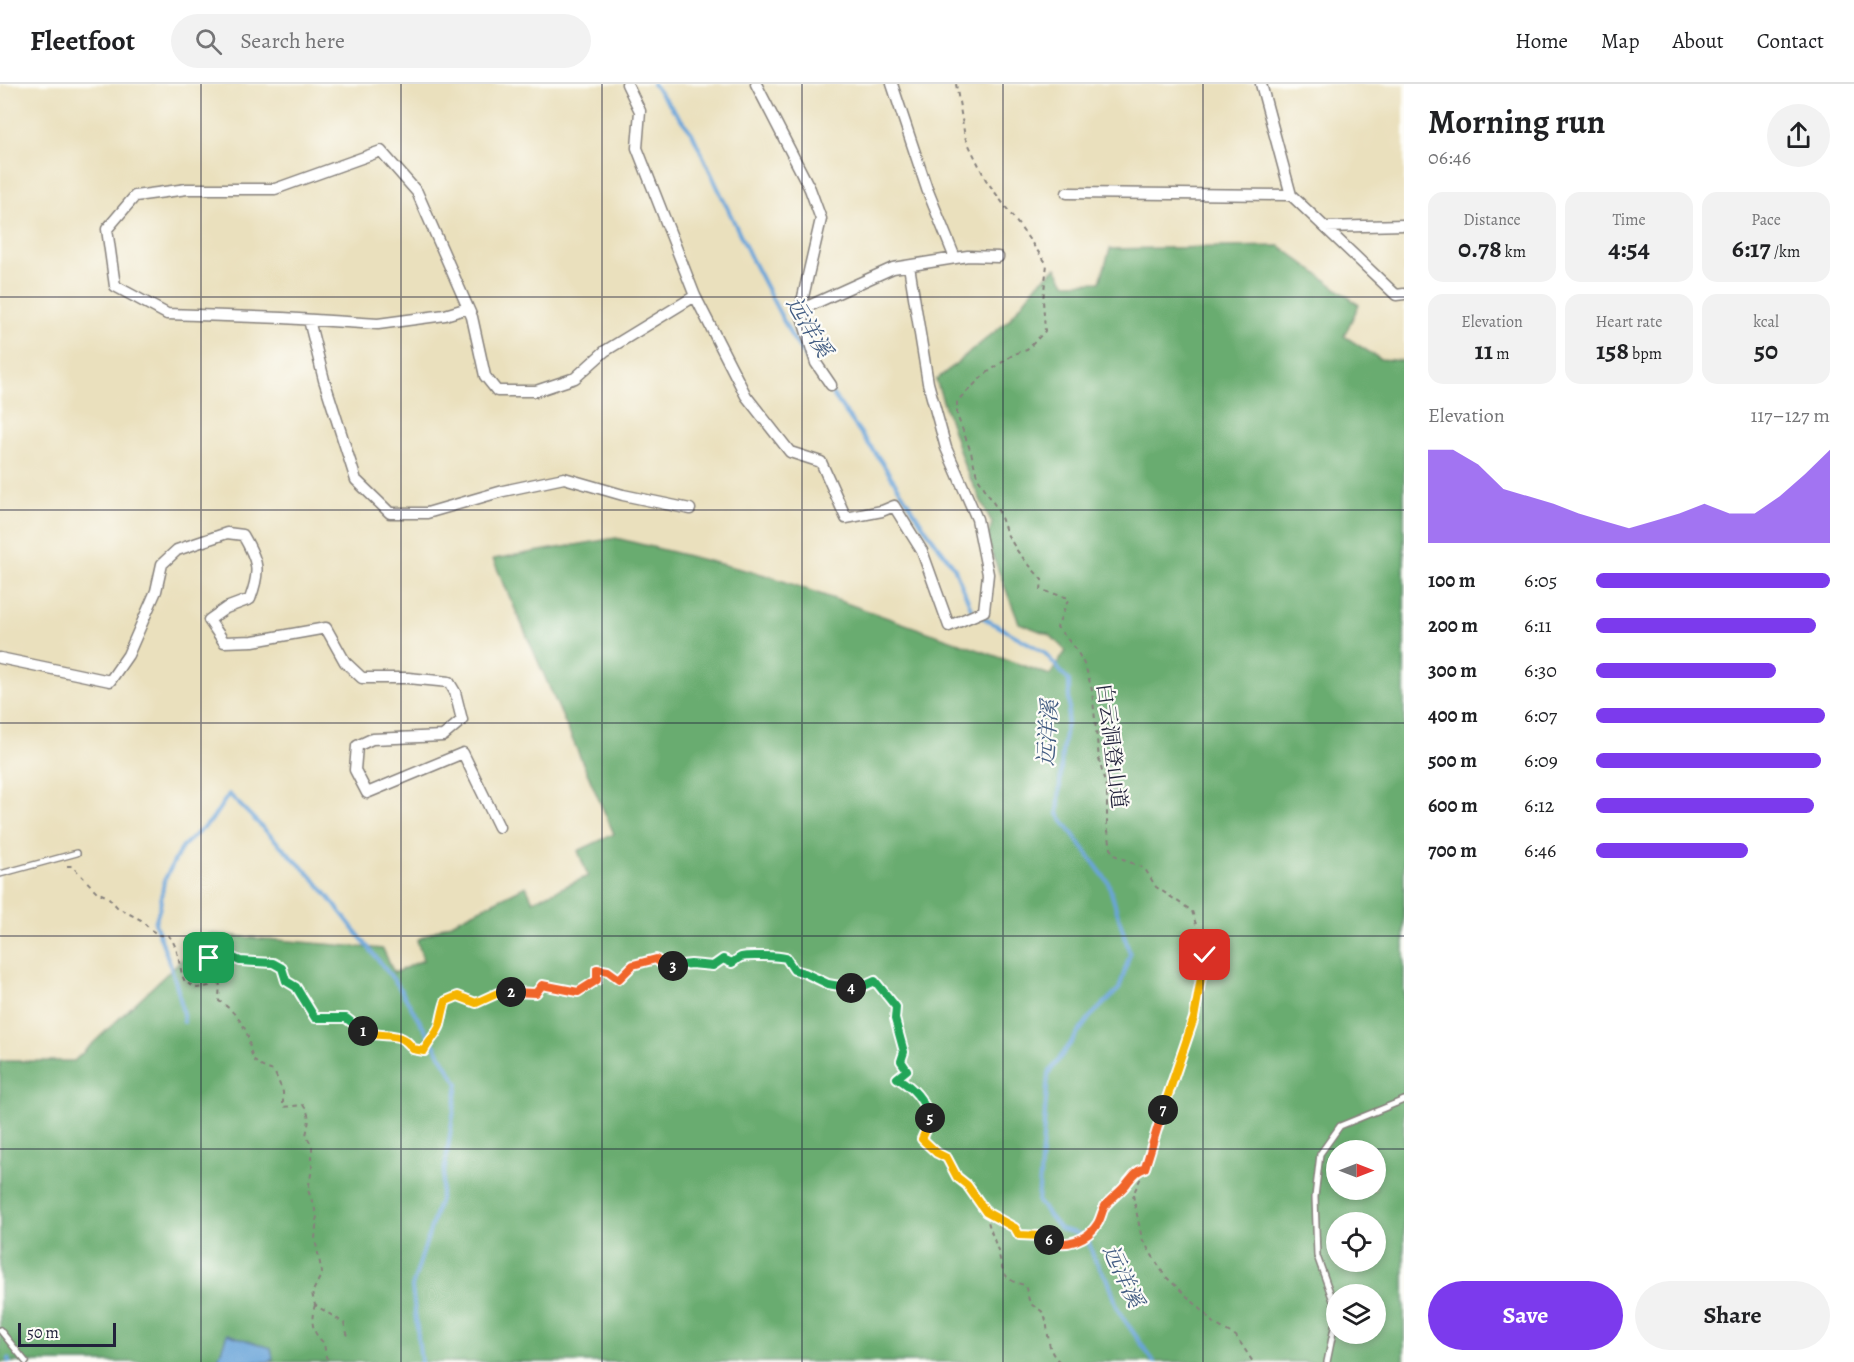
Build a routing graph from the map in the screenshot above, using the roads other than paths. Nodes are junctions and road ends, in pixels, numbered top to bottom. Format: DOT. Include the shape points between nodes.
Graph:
graph roads {
  1 [pos="627,84"];
  2 [pos="756,84"];
  3 [pos="892,84"];
  4 [pos="1261,84"];
  5 [pos="1067,193"];
  6 [pos="1291,195"];
  7 [pos="1404,225"];
  8 [pos="1325,226"];
  9 [pos="998,257"];
  10 [pos="955,258"];
  11 [pos="909,266"];
  12 [pos="1404,294"];
  13 [pos="694,296"];
  14 [pos="468,308"];
  15 [pos="800,310"];
  16 [pos="309,320"];
  17 [pos="831,385"];
  18 [pos="690,509"];
  19 [pos="0,658"];
  20 [pos="499,827"];
  21 [pos="77,853"];
  22 [pos="0,874"];
  23 [pos="1404,1100"];
  24 [pos="1327,1284"];
  25 [pos="0,1330"];
  26 [pos="1331,1344"];
  27 [pos="26,1362"];
  28 [pos="1327,1362"];
  1 -- 13 [label="street" via="640,111 637,148"];
  2 -- 15 [label="street" via="810,189 821,219"];
  3 -- 10 [label="street"];
  4 -- 6 [label="street"];
  5 -- 6 [label="street"];
  6 -- 8 [label="street"];
  7 -- 8 [label="street"];
  8 -- 12 [label="street" via="1396,295"];
  9 -- 10 [label="street"];
  10 -- 11 [label="street"];
  11 -- 13 [label="street" via="928,383 946,448 977,519 988,574 984,611 949,626 922,551 894,506 846,518 821,462 790,452 746,396"];
  11 -- 15 [label="street" via="894,268"];
  13 -- 14 [label="street" via="605,351 574,378 536,391 497,391 485,376"];
  14 -- 16 [label="street" via="378,324"];
  14 -- 16 [label="street" via="417,192 381,152 275,189 187,189 135,196 107,229 115,286 167,314"];
  15 -- 17 [label="street" via="816,363"];
  16 -- 18 [label="street" via="356,480 390,513 427,513 504,490 564,478"];
  19 -- 20 [label="street" via="110,681 132,646 156,591 162,564 177,550 228,533 243,535 256,558 257,581 250,599 209,620 224,642 326,628 345,662 362,678 449,682 462,720 442,736 372,739 357,746 355,770 367,793 463,753"];
  21 -- 22 [label="lane"];
  23 -- 24 [label="lane" via="1340,1126 1320,1154 1317,1256"];
  25 -- 27 [label="lane"];
  26 -- 28 [label="lane"];
}
